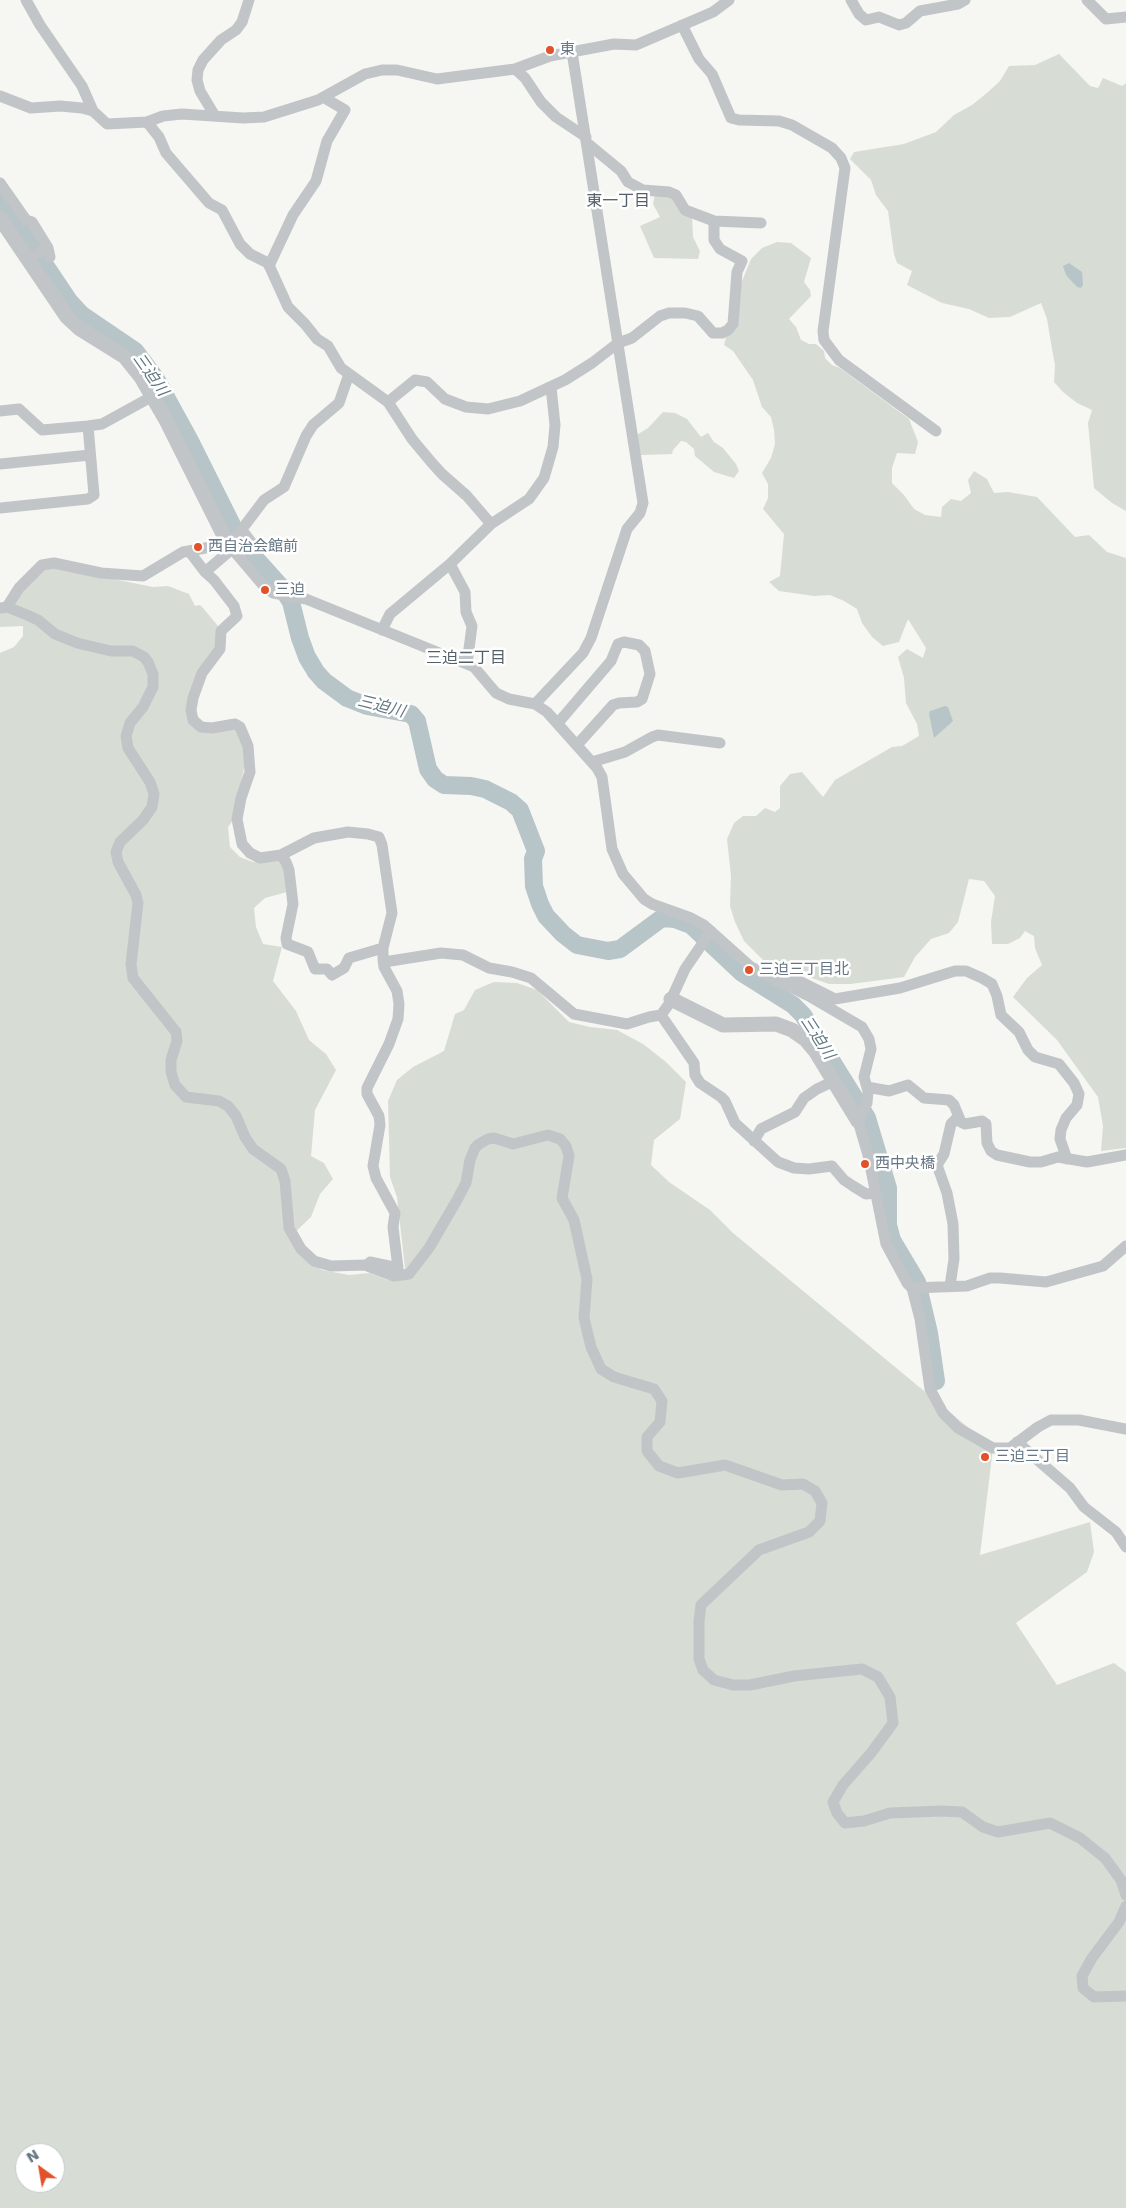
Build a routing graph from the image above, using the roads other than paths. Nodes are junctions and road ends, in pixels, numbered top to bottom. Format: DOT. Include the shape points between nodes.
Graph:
graph roads {
  1 [pos="26,0"];
  2 [pos="249,0"];
  3 [pos="729,0"];
  4 [pos="851,0"];
  5 [pos="965,0"];
  6 [pos="1087,0"];
  7 [pos="943,4"];
  8 [pos="1126,18"];
  9 [pos="682,25"];
  10 [pos="572,52"];
  11 [pos="515,69"];
  12 [pos="0,96"];
  13 [pos="323,97"];
  14 [pos="93,111"];
  15 [pos="215,116"];
  16 [pos="147,122"];
  17 [pos="586,140"];
  18 [pos="0,182"];
  19 [pos="0,218"];
  20 [pos="714,221"];
  21 [pos="761,223"];
  22 [pos="40,254"];
  23 [pos="269,266"];
  24 [pos="618,343"];
  25 [pos="349,374"];
  26 [pos="552,387"];
  27 [pos="153,396"];
  28 [pos="388,402"];
  29 [pos="0,411"];
  30 [pos="88,426"];
  31 [pos="936,431"];
  32 [pos="90,455"];
  33 [pos="0,464"];
  34 [pos="0,508"];
  35 [pos="491,524"];
  36 [pos="242,530"];
  37 [pos="231,545"];
  38 [pos="189,551"];
  39 [pos="258,552"];
  40 [pos="450,564"];
  41 [pos="205,572"];
  42 [pos="4,608"];
  43 [pos="382,630"];
  44 [pos="467,664"];
  45 [pos="535,704"];
  46 [pos="558,723"];
  47 [pos="720,743"];
  48 [pos="577,745"];
  49 [pos="592,762"];
  50 [pos="281,855"];
  51 [pos="707,936"];
  52 [pos="383,948"];
  53 [pos="384,962"];
  54 [pos="776,981"];
  55 [pos="671,999"];
  56 [pos="661,1015"];
  57 [pos="834,1081"];
  58 [pos="866,1087"];
  59 [pos="862,1113"];
  60 [pos="958,1117"];
  61 [pos="754,1141"];
  62 [pos="1126,1155"];
  63 [pos="1067,1159"];
  64 [pos="875,1193"];
  65 [pos="1126,1246"];
  66 [pos="365,1265"];
  67 [pos="950,1286"];
  68 [pos="916,1288"];
  69 [pos="1126,1429"];
  70 [pos="1017,1442"];
  71 [pos="1126,1547"];
  72 [pos="1126,1895"];
  73 [pos="1126,1906"];
  74 [pos="1126,1996"];
  1 -- 14 [label="street" via="82,86"];
  2 -- 15 [label="street" via="239,26 221,40 198,70 200,92"];
  3 -- 9 [label="street" via="712,12"];
  4 -- 7 [label="street" via="866,20 879,17 900,25 920,11"];
  5 -- 7 [label="street" via="958,4"];
  6 -- 8 [label="street" via="1106,19"];
  9 -- 10 [label="street" via="636,45 614,44"];
  9 -- 31 [label="street" via="699,59 712,74 731,118 792,125 832,148 840,158 845,168 824,340 839,360"];
  10 -- 11 [label="street"];
  10 -- 17 [label="street"];
  11 -- 13 [label="street" via="437,79 398,70 382,70 365,74"];
  11 -- 17 [label="street" via="556,117"];
  12 -- 14 [label="street" via="31,108 60,106"];
  13 -- 15 [label="street" via="264,117"];
  13 -- 23 [label="street" via="345,110 326,141 316,182 293,216"];
  14 -- 16 [label="street" via="107,124"];
  15 -- 16 [label="street" via="182,114"];
  16 -- 23 [label="street" via="166,153 209,203 222,210 240,244 250,254 268,262"];
  17 -- 20 [label="street" via="621,171 628,182 646,192 676,195 685,210"];
  17 -- 24 [label="street"];
  18 -- 22 [label="street" via="26,220 32,222"];
  19 -- 22 [label="street"];
  20 -- 21 [label="street"];
  20 -- 24 [label="street" via="714,240 720,249 742,261 737,272 732,324 728,330 713,333 698,316 669,313 660,316 632,338"];
  22 -- 27 [label="street" via="67,317 132,364"];
  23 -- 25 [label="street" via="288,307 317,340 328,346 341,368"];
  24 -- 26 [label="street"];
  24 -- 45 [label="street" via="643,503 640,513 627,529 591,638 583,653"];
  25 -- 28 [label="street"];
  25 -- 36 [label="street" via="340,403 313,425 284,487 264,500"];
  26 -- 28 [label="street" via="520,401 483,409 452,403 427,382 415,380"];
  26 -- 35 [label="street" via="553,447 544,478 528,499"];
  27 -- 30 [label="street" via="102,424"];
  27 -- 37 [label="street"];
  28 -- 35 [label="street" via="437,469"];
  29 -- 30 [label="street" via="19,409 42,430"];
  30 -- 32 [label="street"];
  32 -- 33 [label="street"];
  32 -- 34 [label="street" via="94,495 88,499"];
  35 -- 40 [label="street"];
  36 -- 37 [label="street"];
  36 -- 39 [label="street"];
  37 -- 38 [label="street"];
  37 -- 41 [label="street"];
  37 -- 43 [label="street" via="273,593 306,599"];
  38 -- 41 [label="street"];
  38 -- 42 [label="street" via="143,576 102,573 54,563 42,565"];
  40 -- 43 [label="street" via="390,614"];
  40 -- 44 [label="street" via="465,592 466,612 472,626"];
  41 -- 50 [label="street" via="234,606 237,616 221,631 220,649 200,678 191,715 197,725 205,728 235,724 240,727 250,754 250,772 238,812 240,838 250,854 260,858"];
  42 -- 66 [label="street" via="38,620 67,640 111,651 133,651 148,662 153,674 153,687 130,723 126,736 128,748 150,782 154,794 152,807 120,842 116,852 138,902 130,964 133,978 176,1032 178,1042 171,1060 175,1085 186,1097 219,1101 228,1106 253,1149 281,1170 289,1228 301,1249 314,1261 331,1266"];
  43 -- 44 [label="street"];
  44 -- 45 [label="street" via="474,667 489,688 502,697"];
  45 -- 46 [label="street"];
  46 -- 48 [label="street"];
  46 -- 48 [label="street" via="612,661 618,644 639,645 644,651 650,674 642,699 613,705"];
  47 -- 49 [label="street" via="658,735 625,752"];
  48 -- 49 [label="street"];
  49 -- 51 [label="street" via="602,777 612,850 624,874 644,900 691,918"];
  50 -- 52 [label="street" via="289,870 293,904 287,944 308,952 315,969 327,969 332,975 344,968 349,958"];
  50 -- 52 [label="street" via="314,838 331,834 348,832 378,837 392,913"];
  51 -- 54 [label="street"];
  51 -- 55 [label="street" via="684,969"];
  52 -- 53 [label="street"];
  53 -- 56 [label="street" via="441,952 463,955 489,968 531,978 574,1014 627,1024"];
  53 -- 66 [label="street" via="397,991 398,1019 367,1094 379,1116 373,1166 395,1213 393,1227 398,1268 370,1262"];
  54 -- 58 [label="street" via="862,1027 871,1049 864,1069"];
  54 -- 63 [label="street" via="787,975 835,999 900,988 955,971 966,971 992,984 1001,1015 1018,1032 1028,1050 1035,1057 1059,1064 1074,1082 1079,1094 1077,1105 1066,1118 1060,1139"];
  55 -- 56 [label="street"];
  55 -- 57 [label="street" via="724,1025 776,1024 792,1030 816,1052"];
  56 -- 61 [label="street" via="694,1063 700,1083 725,1101 735,1123"];
  57 -- 59 [label="street"];
  57 -- 61 [label="street" via="804,1098 795,1112 761,1129"];
  58 -- 59 [label="street"];
  58 -- 60 [label="street" via="889,1091 908,1085 924,1098 949,1100"];
  59 -- 64 [label="street"];
  60 -- 63 [label="street" via="965,1124 982,1121 986,1124 987,1143 997,1155 1030,1162 1058,1157"];
  60 -- 67 [label="street" via="951,1124 944,1154 937,1165 953,1224 954,1258"];
  61 -- 64 [label="street" via="778,1162 794,1168 832,1166 853,1186 866,1194"];
  62 -- 63 [label="street" via="1087,1162"];
  64 -- 68 [label="street" via="886,1244 907,1283"];
  65 -- 67 [label="street" via="1103,1266 1046,1282 990,1278 967,1286"];
  66 -- 72 [label="street" via="394,1276 414,1270 458,1200 466,1183 472,1154 484,1141 494,1138 513,1144 548,1135 560,1139 569,1156 562,1198 574,1220 586,1279 584,1318 591,1347 601,1369 614,1377 654,1389 662,1401 660,1422 647,1438 647,1451 659,1466 678,1473 725,1465 782,1485 803,1484 815,1491 822,1503 820,1521 809,1532 759,1550 701,1605 699,1659 703,1670 714,1680 733,1685 862,1669 878,1677 890,1697 893,1723 833,1802 845,1823 890,1813 962,1812 983,1827 998,1832 1050,1823 1080,1838 1105,1858 1121,1880"];
  67 -- 68 [label="street"];
  68 -- 70 [label="street" via="930,1389 943,1413 958,1428 993,1448 1010,1448"];
  69 -- 70 [label="street" via="1079,1420 1051,1420"];
  70 -- 71 [label="street" via="1070,1488 1084,1507 1116,1532"];
  73 -- 74 [label="street" via="1119,1922 1082,1976 1084,1988 1094,1997"];
}
